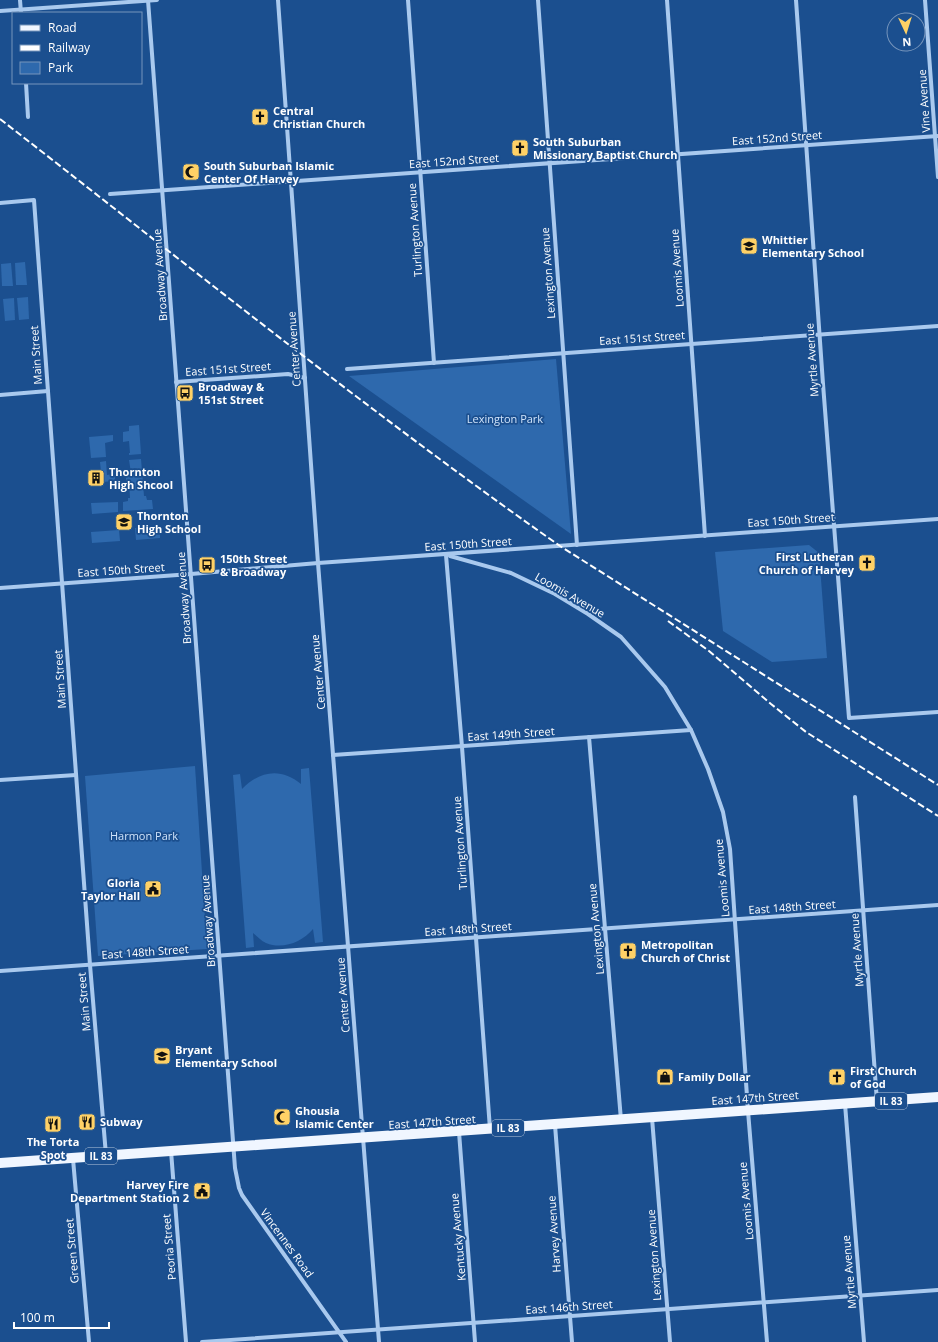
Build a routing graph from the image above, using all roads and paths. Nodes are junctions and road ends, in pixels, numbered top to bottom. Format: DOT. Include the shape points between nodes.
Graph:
graph roads {
  1 [pos="20,0"];
  2 [pos="148,0"];
  3 [pos="157,0"];
  4 [pos="278,0"];
  5 [pos="408,0"];
  6 [pos="538,0"];
  7 [pos="667,0"];
  8 [pos="796,0"];
  9 [pos="926,0"];
  10 [pos="0,11"];
  11 [pos="21,11"];
  12 [pos="26,84"];
  13 [pos="28,117"];
  14 [pos="937,136"];
  15 [pos="807,145"];
  16 [pos="678,154"];
  17 [pos="550,163"];
  18 [pos="420,173"];
  19 [pos="938,177"];
  20 [pos="291,182"];
  21 [pos="163,191"];
  22 [pos="110,194"];
  23 [pos="0,203"];
  24 [pos="938,326"];
  25 [pos="820,334"];
  26 [pos="691,344"];
  27 [pos="563,353"];
  28 [pos="434,362"];
  29 [pos="347,369"];
  30 [pos="305,378"];
  31 [pos="176,382"];
  32 [pos="48,391"];
  33 [pos="0,395"];
  34 [pos="938,519"];
  35 [pos="834,526"];
  36 [pos="705,536"];
  37 [pos="577,545"];
  38 [pos="446,554"];
  39 [pos="318,564"];
  40 [pos="191,574"];
  41 [pos="62,584"];
  42 [pos="0,588"];
  43 [pos="938,712"];
  44 [pos="691,730"];
  45 [pos="589,737"];
  46 [pos="462,746"];
  47 [pos="333,755"];
  48 [pos="76,775"];
  49 [pos="0,780"];
  50 [pos="855,797"];
  51 [pos="938,905"];
  52 [pos="863,911"];
  53 [pos="734,920"];
  54 [pos="605,929"];
  55 [pos="476,937"];
  56 [pos="348,946"];
  57 [pos="220,956"];
  58 [pos="90,965"];
  59 [pos="0,971"];
  60 [pos="938,1097"];
  61 [pos="877,1102"];
  62 [pos="845,1104"];
  63 [pos="748,1111"];
  64 [pos="652,1118"];
  65 [pos="621,1120"];
  66 [pos="555,1125"];
  67 [pos="490,1129"];
  68 [pos="459,1132"];
  69 [pos="363,1138"];
  70 [pos="234,1146"];
  71 [pos="171,1151"];
  72 [pos="106,1156"];
  73 [pos="73,1158"];
  74 [pos="0,1163"];
  75 [pos="938,1290"];
  76 [pos="860,1296"];
  77 [pos="764,1302"];
  78 [pos="667,1309"];
  79 [pos="570,1316"];
  80 [pos="474,1323"];
  81 [pos="378,1330"];
  82 [pos="339,1332"];
  83 [pos="281,1336"];
  84 [pos="88,1342"];
  85 [pos="186,1342"];
  86 [pos="202,1342"];
  87 [pos="282,1342"];
  88 [pos="346,1342"];
  89 [pos="380,1342"];
  90 [pos="475,1342"];
  91 [pos="572,1342"];
  92 [pos="670,1342"];
  93 [pos="767,1342"];
  94 [pos="864,1342"];
  1 -- 11 [label="street"];
  2 -- 3 [label="street"];
  2 -- 11 [label="street"];
  2 -- 21 [label="street, Broadway Avenue"];
  4 -- 20 [label="street, Center Avenue"];
  5 -- 18 [label="street, Turlington Avenue"];
  6 -- 17 [label="street, Lexington Avenue"];
  7 -- 16 [label="street, Loomis Avenue"];
  8 -- 15 [label="street, Myrtle Avenue"];
  9 -- 14 [label="street, Vine Avenue"];
  10 -- 11 [label="street"];
  12 -- 13 [label="street"];
  14 -- 15 [label="street, East 152nd Street"];
  14 -- 19 [label="street, Vine Avenue"];
  15 -- 16 [label="street, East 152nd Street"];
  15 -- 25 [label="street, Myrtle Avenue"];
  16 -- 17 [label="street, East 152nd Street"];
  16 -- 26 [label="street, Loomis Avenue"];
  17 -- 18 [label="street, East 152nd Street"];
  17 -- 27 [label="street, Lexington Avenue"];
  18 -- 20 [label="street, East 152nd Street"];
  18 -- 28 [label="street, Turlington Avenue"];
  20 -- 21 [label="street, East 152nd Street"];
  20 -- 30 [label="street, Center Avenue"];
  21 -- 22 [label="street, East 152nd Street"];
  21 -- 31 [label="street, Broadway Avenue"];
  23 -- 32 [label="street, Main Street" via="34,200"];
  24 -- 25 [label="street, East 151st Street"];
  25 -- 26 [label="street, East 151st Street"];
  25 -- 35 [label="street, Myrtle Avenue"];
  26 -- 27 [label="street, East 151st Street"];
  26 -- 36 [label="street, Loomis Avenue"];
  27 -- 28 [label="street, East 151st Street"];
  27 -- 37 [label="street, Lexington Avenue"];
  28 -- 29 [label="street, East 151st Street"];
  30 -- 31 [label="street, East 151st Street" via="288,374"];
  30 -- 39 [label="street, Center Avenue"];
  31 -- 40 [label="street, Broadway Avenue"];
  32 -- 33 [label="street"];
  32 -- 41 [label="street, Main Street"];
  34 -- 35 [label="street, East 150th Street"];
  35 -- 36 [label="street, East 150th Street"];
  35 -- 43 [label="street, Myrtle Avenue" via="849,718"];
  36 -- 37 [label="street, East 150th Street"];
  37 -- 38 [label="street, East 150th Street"];
  38 -- 39 [label="street, East 150th Street"];
  38 -- 44 [label="street, Loomis Avenue" via="511,573 555,594 621,637 665,687"];
  38 -- 46 [label="street, Turlington Avenue"];
  39 -- 40 [label="street, East 150th Street"];
  39 -- 47 [label="street, Center Avenue"];
  40 -- 41 [label="street, East 150th Street"];
  40 -- 57 [label="street, Broadway Avenue"];
  41 -- 42 [label="street, East 150th Street"];
  41 -- 48 [label="street, Main Street"];
  44 -- 45 [label="street, East 149th Street"];
  44 -- 53 [label="street, Loomis Avenue" via="723,812 730,849"];
  45 -- 46 [label="street, East 149th Street"];
  45 -- 54 [label="street, Lexington Avenue"];
  46 -- 47 [label="street, East 149th Street"];
  46 -- 55 [label="street, Turlington Avenue"];
  47 -- 56 [label="street, Center Avenue"];
  48 -- 49 [label="street"];
  48 -- 58 [label="street, Main Street"];
  50 -- 52 [label="street, Myrtle Avenue"];
  51 -- 52 [label="street, East 148th Street"];
  52 -- 53 [label="street, East 148th Street"];
  52 -- 61 [label="street, Myrtle Avenue"];
  53 -- 54 [label="street, East 148th Street"];
  53 -- 63 [label="street, Loomis Avenue"];
  54 -- 55 [label="street, East 148th Street"];
  54 -- 65 [label="street, Lexington Avenue"];
  55 -- 56 [label="street, East 148th Street"];
  55 -- 67 [label="street, Turlington Avenue"];
  56 -- 57 [label="street, East 148th Street"];
  56 -- 69 [label="street, Center Avenue"];
  57 -- 58 [label="street, East 148th Street"];
  57 -- 70 [label="street, Broadway Avenue"];
  58 -- 59 [label="street, East 148th Street"];
  58 -- 72 [label="street, Main Street"];
  60 -- 61 [label="main road, East 147th Street / IL 83"];
  61 -- 62 [label="main road, East 147th Street / IL 83"];
  62 -- 63 [label="main road, East 147th Street / IL 83"];
  62 -- 76 [label="street, Myrtle Avenue"];
  63 -- 64 [label="main road, East 147th Street / IL 83"];
  63 -- 77 [label="street, Loomis Avenue"];
  64 -- 65 [label="main road, East 147th Street / IL 83"];
  64 -- 78 [label="street, Lexington Avenue"];
  65 -- 66 [label="main road, East 147th Street / IL 83"];
  66 -- 67 [label="main road, East 147th Street / IL 83"];
  66 -- 79 [label="street, Harvey Avenue"];
  67 -- 68 [label="main road, East 147th Street / IL 83"];
  68 -- 69 [label="main road, East 147th Street / IL 83"];
  68 -- 80 [label="street, Kentucky Avenue"];
  69 -- 70 [label="main road, East 147th Street / IL 83"];
  69 -- 81 [label="street, Center Avenue"];
  70 -- 71 [label="main road, East 147th Street / IL 83"];
  70 -- 82 [label="street, Vincennes Road" via="235,1168 242,1195"];
  71 -- 72 [label="main road, East 147th Street / IL 83"];
  71 -- 85 [label="street, Peoria Street"];
  72 -- 73 [label="main road, East 147th Street / IL 83"];
  73 -- 74 [label="main road, East 147th Street / IL 83"];
  73 -- 84 [label="street, Green Street"];
  75 -- 76 [label="street, East 146th Street"];
  76 -- 77 [label="street, East 146th Street"];
  76 -- 94 [label="street, Myrtle Avenue"];
  77 -- 78 [label="street, East 146th Street"];
  77 -- 93 [label="street, Loomis Avenue"];
  78 -- 79 [label="street, East 146th Street"];
  78 -- 92 [label="street, Lexington Avenue"];
  79 -- 80 [label="street, East 146th Street"];
  79 -- 91 [label="street, Harvey Avenue"];
  80 -- 81 [label="street, East 146th Street"];
  80 -- 90 [label="street, Kentucky Avenue"];
  81 -- 82 [label="street, East 146th Street"];
  81 -- 89 [label="street, Center Avenue"];
  82 -- 83 [label="street, East 146th Street"];
  82 -- 88 [label="street, Vincennes Road"];
  83 -- 86 [label="street, East 146th Street"];
  83 -- 87 [label="street"];
}
